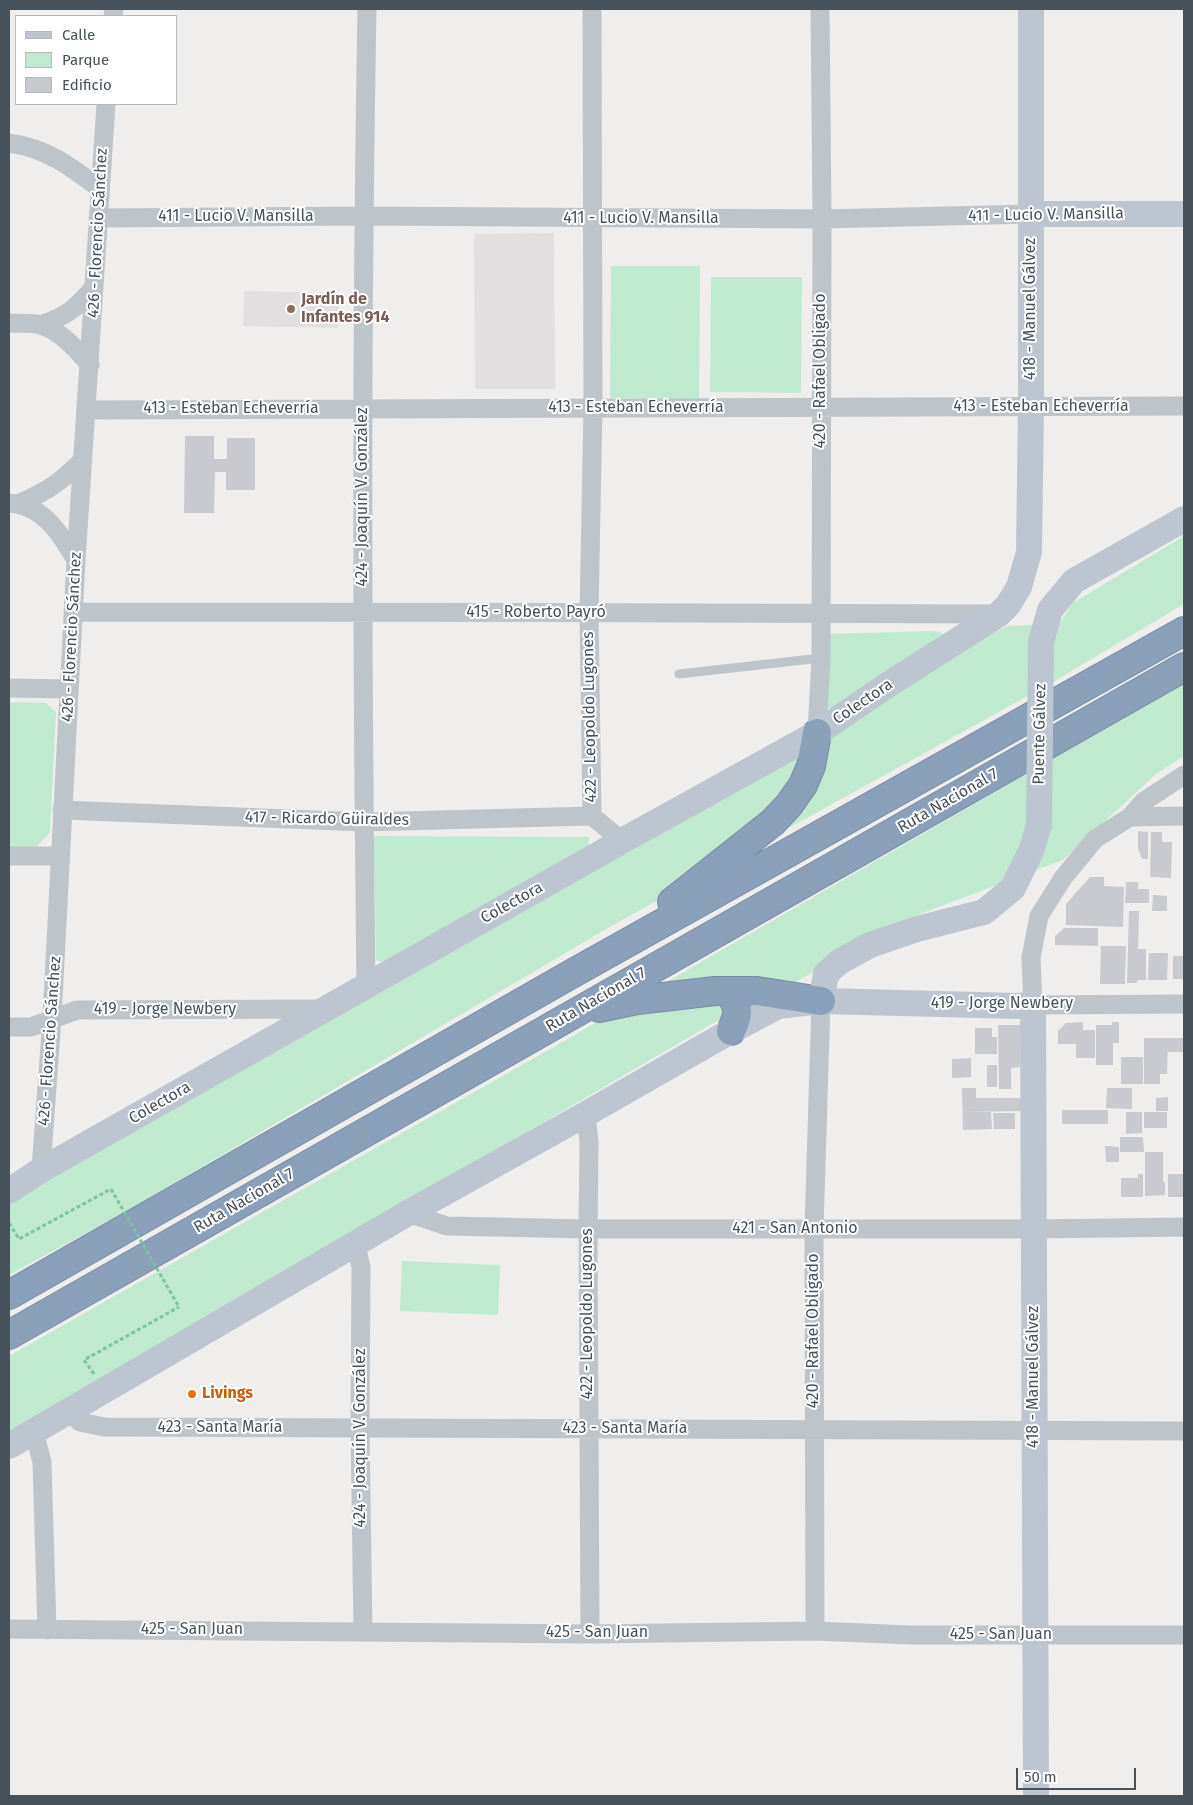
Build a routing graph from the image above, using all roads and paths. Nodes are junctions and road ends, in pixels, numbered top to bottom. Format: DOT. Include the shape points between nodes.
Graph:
graph roads {
  1 [pos="367,9"];
  2 [pos="592,9"];
  3 [pos="820,9"];
  4 [pos="1031,9"];
  5 [pos="106,105"];
  6 [pos="9,143"];
  7 [pos="99,188"];
  8 [pos="1032,214"];
  9 [pos="1184,214"];
  10 [pos="363,216"];
  11 [pos="98,218"];
  12 [pos="591,218"];
  13 [pos="822,220"];
  14 [pos="94,287"];
  15 [pos="9,323"];
  16 [pos="40,325"];
  17 [pos="90,365"];
  18 [pos="1031,406"];
  19 [pos="1184,406"];
  20 [pos="820,407"];
  21 [pos="592,408"];
  22 [pos="363,409"];
  23 [pos="87,410"];
  24 [pos="83,460"];
  25 [pos="13,504"];
  26 [pos="1184,519"];
  27 [pos="76,560"];
  28 [pos="1004,610"];
  29 [pos="73,612"];
  30 [pos="820,612"];
  31 [pos="589,613"];
  32 [pos="364,614"];
  33 [pos="1184,631"];
  34 [pos="821,658"];
  35 [pos="1184,667"];
  36 [pos="679,674"];
  37 [pos="9,688"];
  38 [pos="69,689"];
  39 [pos="817,733"];
  40 [pos="1184,775"];
  41 [pos="62,810"];
  42 [pos="592,816"];
  43 [pos="1184,816"];
  44 [pos="1130,817"];
  45 [pos="364,822"];
  46 [pos="622,841"];
  47 [pos="9,856"];
  48 [pos="60,856"];
  49 [pos="575,972"];
  50 [pos="366,985"];
  51 [pos="728,992"];
  52 [pos="821,1001"];
  53 [pos="1184,1004"];
  54 [pos="1034,1005"];
  55 [pos="323,1009"];
  56 [pos="52,1018"];
  57 [pos="9,1027"];
  58 [pos="546,1028"];
  59 [pos="731,1031"];
  60 [pos="586,1114"];
  61 [pos="41,1170"];
  62 [pos="9,1191"];
  63 [pos="408,1213"];
  64 [pos="9,1223"];
  65 [pos="1184,1227"];
  66 [pos="588,1229"];
  67 [pos="814,1229"];
  68 [pos="1034,1229"];
  69 [pos="356,1245"];
  70 [pos="9,1295"];
  71 [pos="9,1335"];
  72 [pos="105,1391"];
  73 [pos="70,1411"];
  74 [pos="360,1428"];
  75 [pos="588,1429"];
  76 [pos="814,1430"];
  77 [pos="1035,1431"];
  78 [pos="1184,1431"];
  79 [pos="34,1432"];
  80 [pos="9,1446"];
  81 [pos="9,1630"];
  82 [pos="46,1630"];
  83 [pos="364,1631"];
  84 [pos="815,1631"];
  85 [pos="590,1634"];
  86 [pos="1036,1635"];
  87 [pos="1184,1635"];
  88 [pos="1036,1796"];
  1 -- 10 [label="street, 424 - Joaquín V. González"];
  2 -- 12 [label="street, 422 - Leopoldo Lugones"];
  3 -- 13 [label="street, 420 - Rafael Obligado"];
  4 -- 8 [label="street, 418 - Manuel Gálvez"];
  5 -- 7 [label="street, 426 - Florencio Sánchez"];
  6 -- 7 [label="street" via="54,156"];
  7 -- 11 [label="street, 426 - Florencio Sánchez"];
  8 -- 9 [label="street, 411 - Lucio V. Mansilla"];
  8 -- 13 [label="street, 411 - Lucio V. Mansilla"];
  8 -- 18 [label="street, 418 - Manuel Gálvez"];
  10 -- 11 [label="street, 411 - Lucio V. Mansilla"];
  10 -- 12 [label="street, 411 - Lucio V. Mansilla"];
  10 -- 22 [label="street, 424 - Joaquín V. González"];
  11 -- 14 [label="street, 426 - Florencio Sánchez"];
  12 -- 13 [label="street, 411 - Lucio V. Mansilla"];
  12 -- 21 [label="street, 422 - Leopoldo Lugones"];
  13 -- 20 [label="street, 420 - Rafael Obligado"];
  14 -- 16 [label="street" via="69,312"];
  14 -- 17 [label="street, 426 - Florencio Sánchez"];
  15 -- 16 [label="street"];
  16 -- 17 [label="street" via="72,344"];
  17 -- 23 [label="street, 426 - Florencio Sánchez"];
  18 -- 19 [label="street, 413 - Esteban Echeverría"];
  18 -- 20 [label="street, 413 - Esteban Echeverría"];
  18 -- 28 [label="street, 418 - Manuel Gálvez" via="1029,552 1019,587"];
  20 -- 21 [label="street, 413 - Esteban Echeverría"];
  20 -- 30 [label="street, 420 - Rafael Obligado"];
  21 -- 22 [label="street, 413 - Esteban Echeverría"];
  21 -- 31 [label="street, 422 - Leopoldo Lugones"];
  22 -- 23 [label="street, 413 - Esteban Echeverría"];
  22 -- 32 [label="street, 424 - Joaquín V. González"];
  23 -- 24 [label="street, 426 - Florencio Sánchez"];
  24 -- 25 [label="street" via="45,492"];
  24 -- 27 [label="street, 426 - Florencio Sánchez"];
  25 -- 27 [label="street" via="39,513 52,524"];
  26 -- 52 [label="street, Puente Gálvez, bridge" via="1074,581 1050,610 1041,642 1039,825 1031,851 1013,888 984,912 870,945 839,962 826,974"];
  27 -- 29 [label="street, 426 - Florencio Sánchez"];
  28 -- 30 [label="street, 415 - Roberto Payró"];
  28 -- 39 [label="street, Colectora"];
  29 -- 32 [label="street, 415 - Roberto Payró"];
  29 -- 38 [label="street, 426 - Florencio Sánchez"];
  30 -- 31 [label="street, 415 - Roberto Payró"];
  30 -- 34 [label="street, 420 - Rafael Obligado"];
  31 -- 32 [label="street, 415 - Roberto Payró"];
  31 -- 42 [label="street, 422 - Leopoldo Lugones"];
  32 -- 45 [label="street, 424 - Joaquín V. González"];
  33 -- 49 [label="highway, Ruta Nacional 7"];
  34 -- 36 [label="lane"];
  34 -- 39 [label="street, 420 - Rafael Obligado"];
  35 -- 58 [label="highway, Ruta Nacional 7"];
  37 -- 38 [label="street"];
  38 -- 41 [label="street, 426 - Florencio Sánchez"];
  39 -- 46 [label="street, Colectora"];
  39 -- 49 [label="highway" via="812,766 803,785 773,822 669,904"];
  40 -- 44 [label="street" via="1143,802"];
  41 -- 45 [label="street, 417 - Ricardo Güiraldes"];
  41 -- 48 [label="street, 426 - Florencio Sánchez"];
  42 -- 45 [label="street, 417 - Ricardo Güiraldes"];
  42 -- 46 [label="street, 422 - Leopoldo Lugones"];
  43 -- 44 [label="street"];
  44 -- 54 [label="street, 418 - Manuel Gálvez" via="1095,839 1063,878 1039,916 1031,958"];
  45 -- 50 [label="street, 424 - Joaquín V. González"];
  46 -- 50 [label="street, Colectora"];
  47 -- 48 [label="street"];
  48 -- 56 [label="street, 426 - Florencio Sánchez"];
  49 -- 70 [label="highway, Ruta Nacional 7"];
  50 -- 55 [label="street, Colectora"];
  51 -- 52 [label="highway" via="757,991"];
  51 -- 58 [label="highway" via="637,1000 602,1007"];
  51 -- 59 [label="highway" via="736,1001 737,1008"];
  52 -- 54 [label="street, 419 - Jorge Newbery"];
  52 -- 59 [label="street" via="778,1006"];
  52 -- 67 [label="street, 420 - Rafael Obligado"];
  53 -- 54 [label="street, 419 - Jorge Newbery"];
  54 -- 68 [label="street, 418 - Manuel Gálvez"];
  55 -- 56 [label="street, 419 - Jorge Newbery" via="77,1010"];
  55 -- 61 [label="street, Colectora"];
  56 -- 57 [label="street, 419 - Jorge Newbery" via="31,1027"];
  56 -- 61 [label="street, 426 - Florencio Sánchez"];
  58 -- 71 [label="highway, Ruta Nacional 7"];
  59 -- 60 [label="street"];
  60 -- 63 [label="street"];
  60 -- 66 [label="street, 422 - Leopoldo Lugones" via="590,1142"];
  61 -- 62 [label="street, Colectora"];
  63 -- 66 [label="street, 421 - San Antonio" via="447,1226"];
  63 -- 69 [label="street"];
  64 -- 72 [label="path, bridge" via="19,1239 112,1189 179,1307 84,1360"];
  65 -- 68 [label="street, 421 - San Antonio"];
  66 -- 67 [label="street, 421 - San Antonio"];
  66 -- 75 [label="street, 422 - Leopoldo Lugones"];
  67 -- 68 [label="street, 421 - San Antonio"];
  67 -- 76 [label="street, 420 - Rafael Obligado"];
  68 -- 77 [label="street, 418 - Manuel Gálvez"];
  69 -- 72 [label="street"];
  69 -- 74 [label="street, 424 - Joaquín V. González" via="361,1267"];
  72 -- 73 [label="street"];
  73 -- 74 [label="street, 423 - Santa María" via="80,1422 104,1427"];
  73 -- 79 [label="street"];
  74 -- 75 [label="street, 423 - Santa María"];
  74 -- 83 [label="street, 424 - Joaquín V. González"];
  75 -- 76 [label="street, 423 - Santa María"];
  75 -- 85 [label="street, 422 - Leopoldo Lugones"];
  76 -- 77 [label="street, 423 - Santa María"];
  76 -- 84 [label="street, 420 - Rafael Obligado"];
  77 -- 78 [label="street, 423 - Santa María"];
  77 -- 86 [label="street, 418 - Manuel Gálvez"];
  79 -- 80 [label="street"];
  79 -- 82 [label="street" via="42,1462"];
  81 -- 82 [label="street, 425 - San Juan"];
  82 -- 83 [label="street, 425 - San Juan"];
  83 -- 85 [label="street, 425 - San Juan"];
  84 -- 85 [label="street, 425 - San Juan"];
  84 -- 86 [label="street, 425 - San Juan"];
  86 -- 87 [label="street, 425 - San Juan"];
  86 -- 88 [label="street, 418 - Manuel Gálvez"];
}
